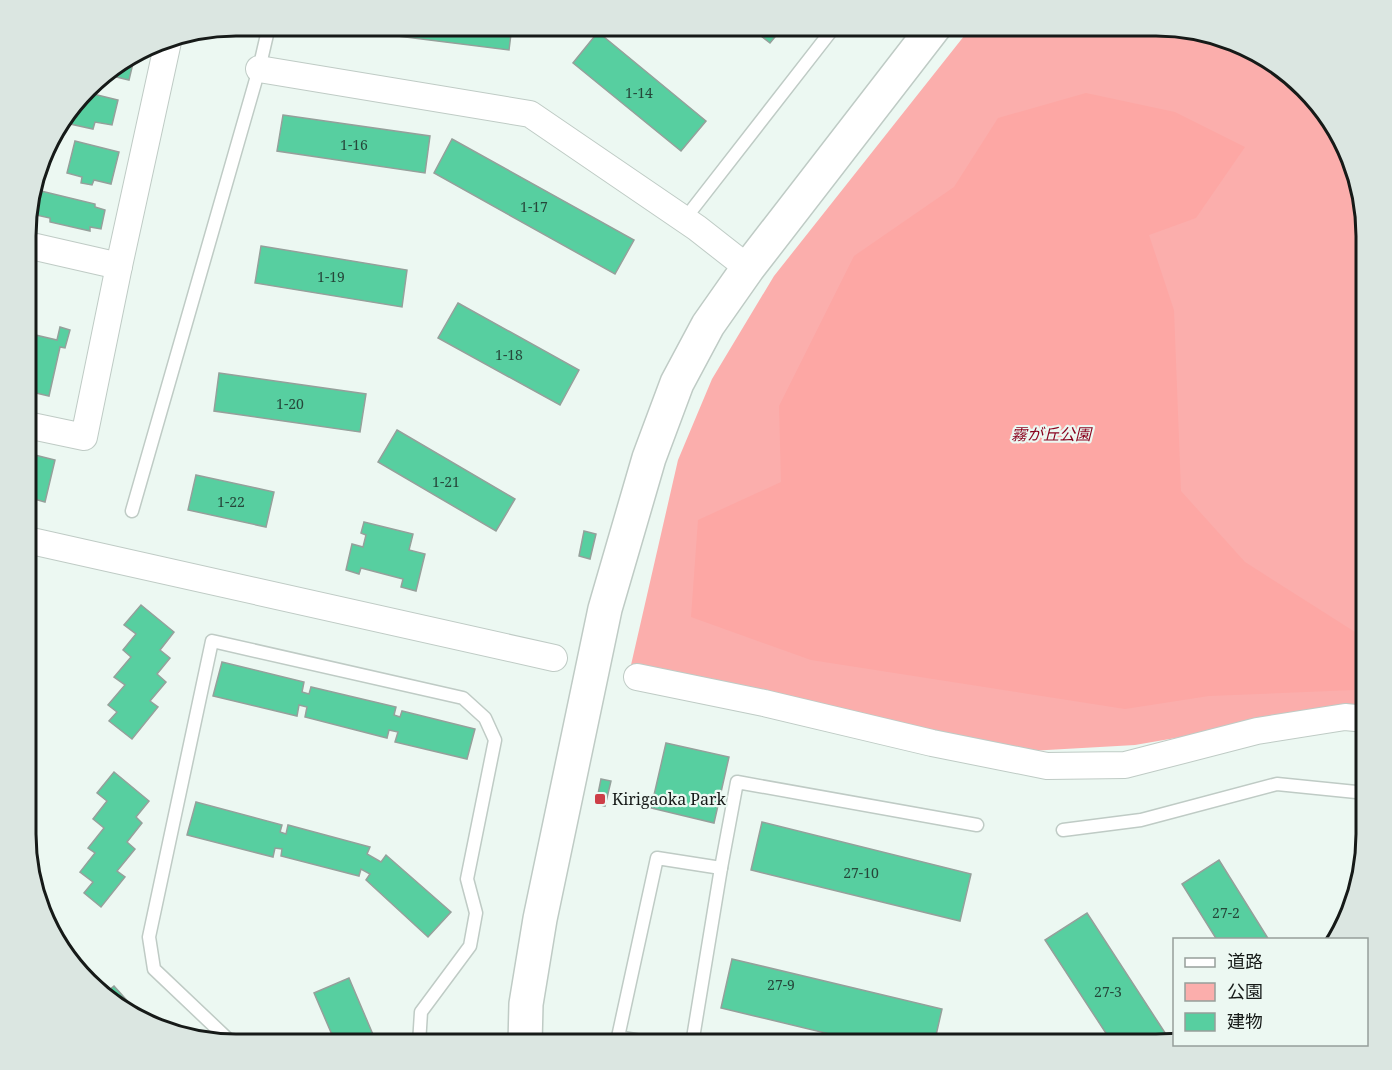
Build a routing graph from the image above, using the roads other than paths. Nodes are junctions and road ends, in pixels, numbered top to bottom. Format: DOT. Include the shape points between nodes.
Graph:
graph roads {
  1 [pos="267,36"];
  2 [pos="827,36"];
  3 [pos="927,36"];
  4 [pos="166,49"];
  5 [pos="259,69"];
  6 [pos="684,220"];
  7 [pos="36,247"];
  8 [pos="119,266"];
  9 [pos="748,268"];
  10 [pos="36,427"];
  11 [pos="132,511"];
  12 [pos="36,542"];
  13 [pos="554,658"];
  14 [pos="637,677"];
  15 [pos="1356,718"];
  16 [pos="1356,792"];
  17 [pos="977,825"];
  18 [pos="1063,830"];
  19 [pos="721,868"];
  20 [pos="222,1034"];
  21 [pos="420,1034"];
  22 [pos="525,1034"];
  23 [pos="619,1034"];
  24 [pos="694,1034"];
  1 -- 5 [label="lane"];
  2 -- 6 [label="lane"];
  3 -- 9 [label="street"];
  4 -- 8 [label="street"];
  5 -- 6 [label="street" via="530,114"];
  5 -- 11 [label="lane"];
  6 -- 9 [label="street"];
  7 -- 8 [label="street"];
  8 -- 10 [label="street" via="84,437"];
  9 -- 22 [label="street" via="708,325 677,383 649,458 609,598 540,919 526,1004"];
  12 -- 13 [label="street"];
  14 -- 15 [label="street" via="1047,766 1125,765 1257,731"];
  16 -- 18 [label="lane" via="1277,784 1141,820"];
  17 -- 19 [label="lane" via="737,782"];
  19 -- 23 [label="lane" via="657,858"];
  19 -- 24 [label="lane"];
  20 -- 21 [label="lane" via="154,969 149,937 212,641 463,698 485,718 495,740 467,879 476,913 470,946 421,1012"];
}
